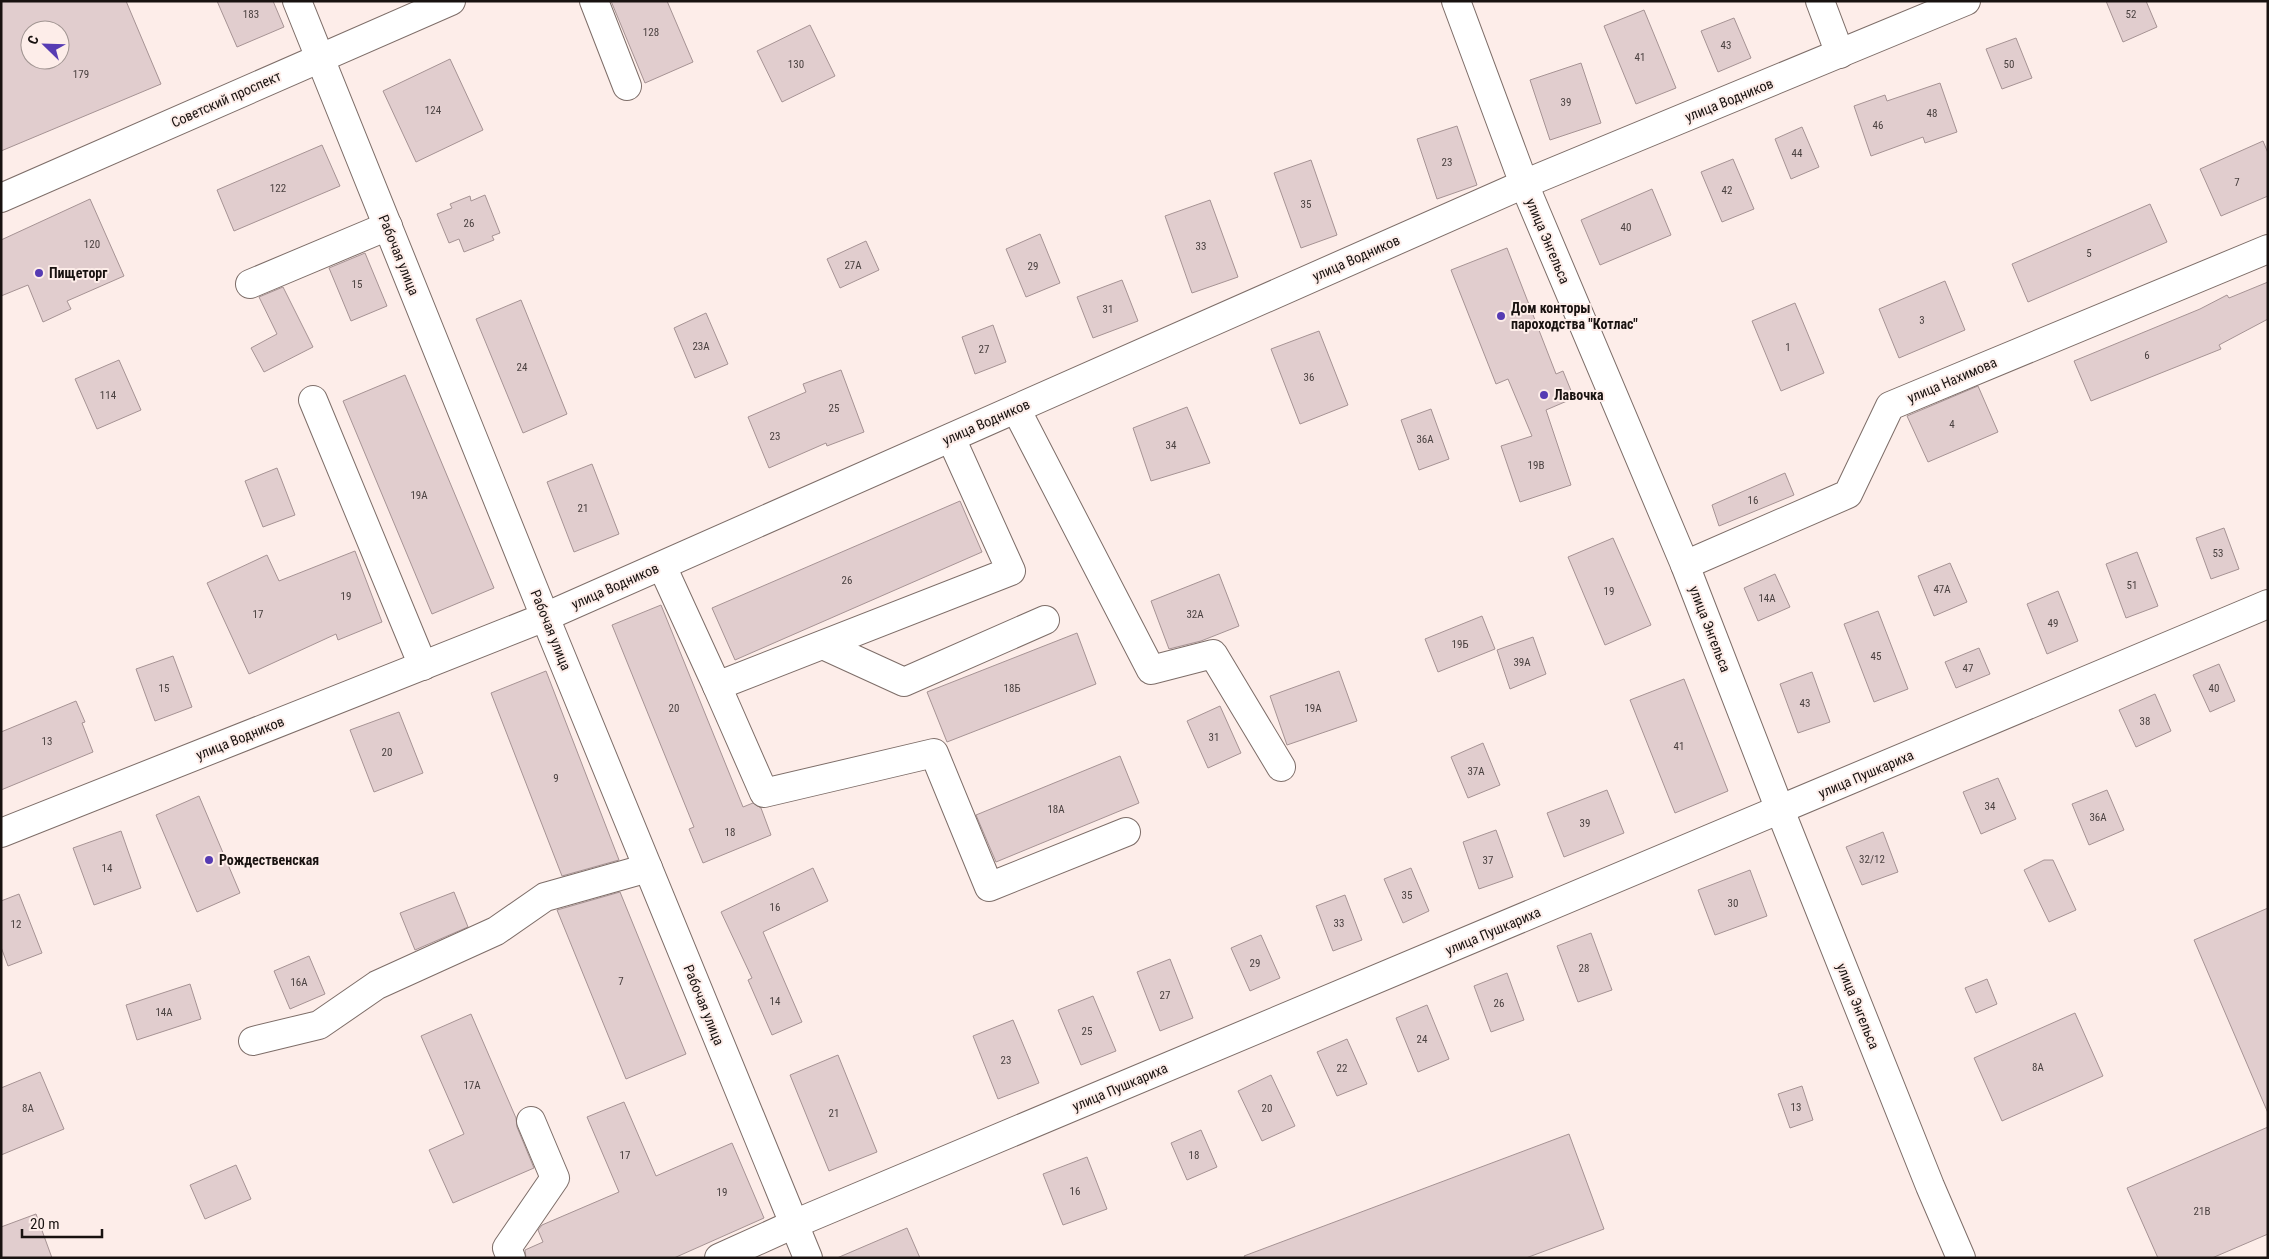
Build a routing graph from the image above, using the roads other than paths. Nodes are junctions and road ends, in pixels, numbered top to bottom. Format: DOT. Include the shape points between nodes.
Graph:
graph roads {
  1 [pos="297,1"];
  2 [pos="451,1"];
  3 [pos="594,1"];
  4 [pos="1456,1"];
  5 [pos="1820,1"];
  6 [pos="1966,1"];
  7 [pos="1840,54"];
  8 [pos="320,57"];
  9 [pos="627,86"];
  10 [pos="1524,184"];
  11 [pos="1,198"];
  12 [pos="388,226"];
  13 [pos="2268,249"];
  14 [pos="250,284"];
  15 [pos="313,400"];
  16 [pos="1016,409"];
  17 [pos="951,438"];
  18 [pos="1686,565"];
  19 [pos="662,566"];
  20 [pos="2268,604"];
  21 [pos="545,617"];
  22 [pos="1045,620"];
  23 [pos="823,645"];
  24 [pos="422,666"];
  25 [pos="717,686"];
  26 [pos="1281,767"];
  27 [pos="1780,810"];
  28 [pos="1126,832"];
  29 [pos="1,833"];
  30 [pos="648,868"];
  31 [pos="253,1041"];
  32 [pos="531,1121"];
  33 [pos="794,1224"];
  34 [pos="511,1258"];
  35 [pos="719,1258"];
  36 [pos="808,1258"];
  37 [pos="1961,1258"];
  1 -- 8 [label="street, Рабочая улица"];
  2 -- 8 [label="street, Советский проспект"];
  3 -- 9 [label="street"];
  4 -- 10 [label="street, улица Энгельса"];
  5 -- 7 [label="street"];
  6 -- 7 [label="street, улица Водников"];
  7 -- 10 [label="street, улица Водников"];
  8 -- 11 [label="street, Советский проспект"];
  8 -- 12 [label="street, Рабочая улица"];
  10 -- 16 [label="street, улица Водников"];
  10 -- 18 [label="street, улица Энгельса"];
  12 -- 14 [label="street"];
  12 -- 21 [label="street, Рабочая улица"];
  13 -- 18 [label="street, улица Нахимова" via="1890,406 1848,494"];
  15 -- 24 [label="street"];
  16 -- 17 [label="street, улица Водников"];
  16 -- 26 [label="street" via="1151,670 1213,654"];
  17 -- 19 [label="street, улица Водников"];
  17 -- 23 [label="street" via="1011,571"];
  18 -- 27 [label="street, улица Энгельса"];
  19 -- 21 [label="street, улица Водников"];
  19 -- 25 [label="street"];
  20 -- 27 [label="street, улица Пушкариха"];
  21 -- 24 [label="street, улица Водников"];
  21 -- 30 [label="street, Рабочая улица"];
  22 -- 23 [label="street" via="904,682"];
  23 -- 25 [label="street"];
  24 -- 29 [label="street, улица Водников"];
  25 -- 28 [label="street" via="764,792 934,753 989,887"];
  27 -- 33 [label="street, улица Пушкариха"];
  27 -- 37 [label="street, улица Энгельса"];
  30 -- 31 [label="street" via="545,897 496,931 377,985 319,1025"];
  30 -- 33 [label="street, Рабочая улица"];
  32 -- 34 [label="street" via="555,1178 507,1248"];
  33 -- 35 [label="street, улица Пушкариха"];
  33 -- 36 [label="street, Рабочая улица"];
}
